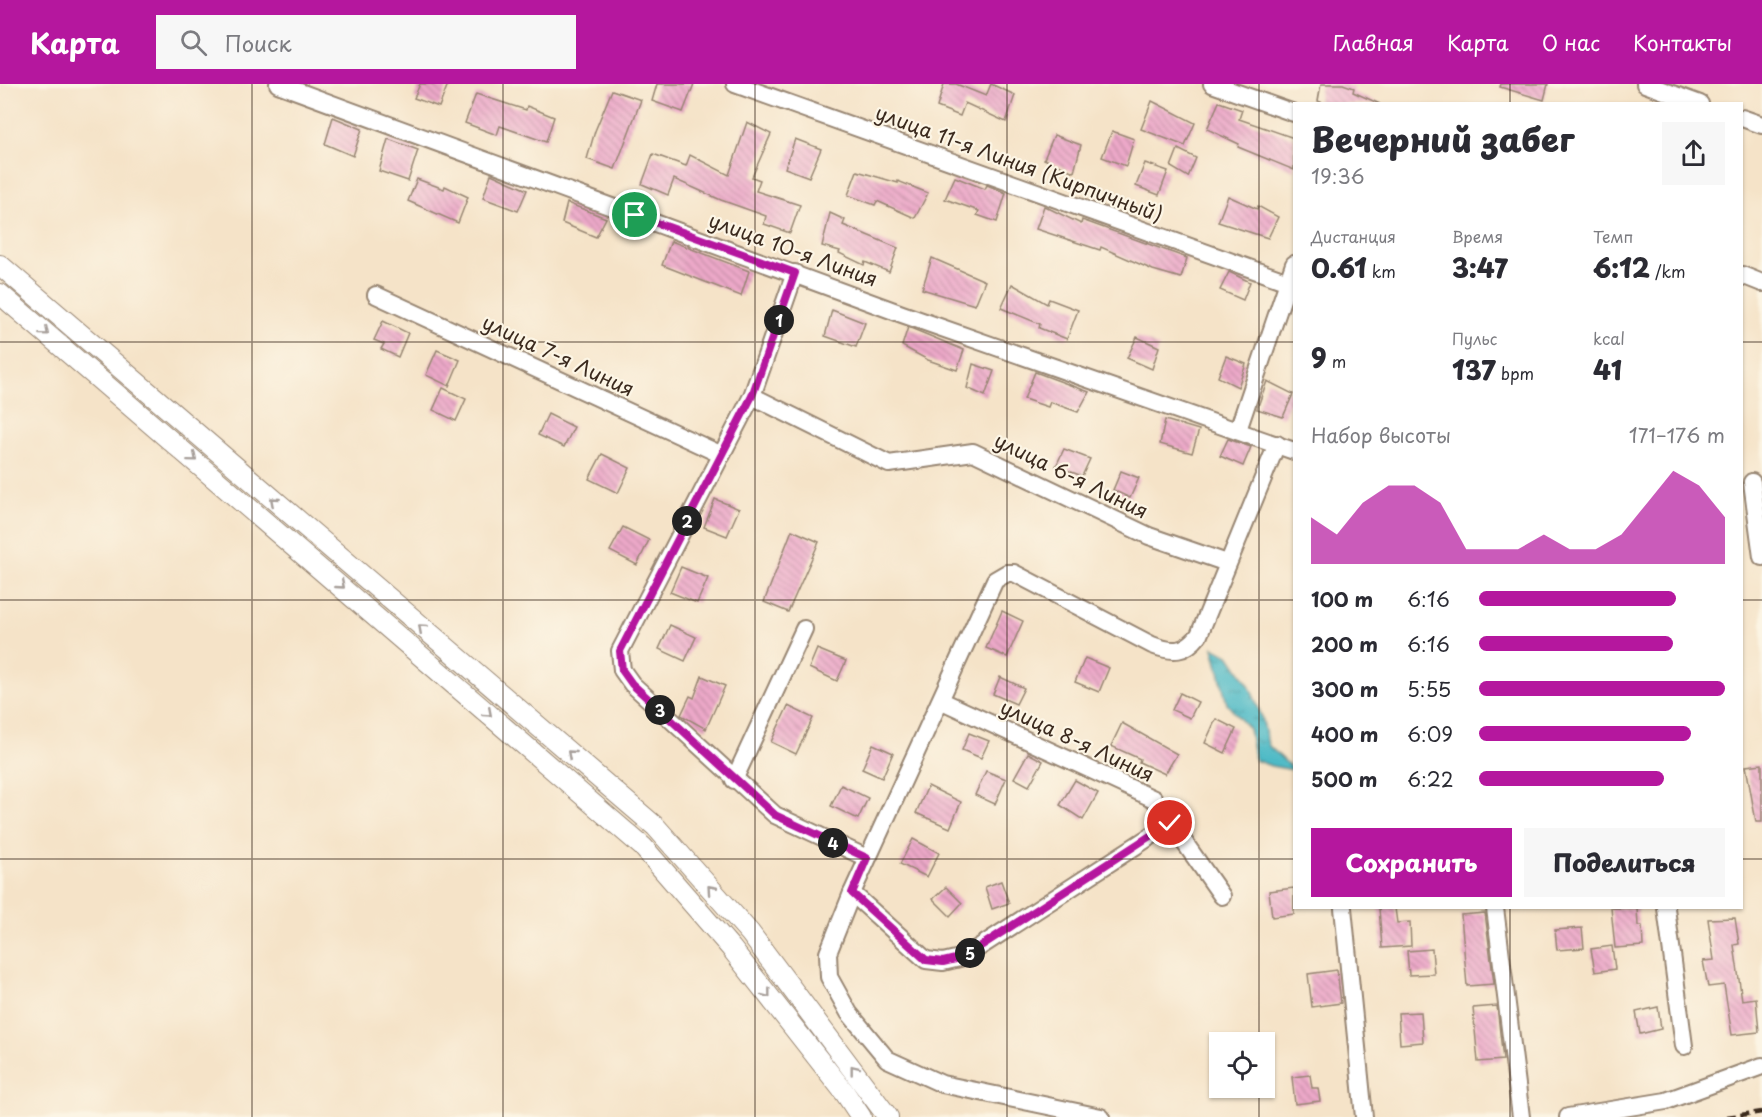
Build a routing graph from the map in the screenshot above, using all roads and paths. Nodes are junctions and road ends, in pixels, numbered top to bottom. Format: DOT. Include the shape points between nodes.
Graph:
graph roads {
  1 [pos="278,84"];
  2 [pos="735,84"];
  3 [pos="1212,84"];
  4 [pos="1645,84"];
  5 [pos="1694,102"];
  6 [pos="1293,113"];
  7 [pos="1743,118"];
  8 [pos="1762,126"];
  9 [pos="0,265"];
  10 [pos="1293,267"];
  11 [pos="795,273"];
  12 [pos="1743,275"];
  13 [pos="1288,282"];
  14 [pos="1762,283"];
  15 [pos="0,294"];
  16 [pos="376,295"];
  17 [pos="752,396"];
  18 [pos="1238,430"];
  19 [pos="1277,444"];
  20 [pos="1293,451"];
  21 [pos="722,455"];
  22 [pos="1752,482"];
  23 [pos="1762,557"];
  24 [pos="1227,563"];
  25 [pos="804,629"];
  26 [pos="942,701"];
  27 [pos="734,780"];
  28 [pos="1170,823"];
  29 [pos="867,858"];
  30 [pos="852,893"];
  31 [pos="1222,896"];
  32 [pos="1343,909"];
  33 [pos="1495,909"];
  34 [pos="1666,909"];
  35 [pos="1684,1046"];
  36 [pos="1762,1066"];
  37 [pos="861,1117"];
  38 [pos="888,1117"];
  39 [pos="1101,1117"];
  40 [pos="1364,1117"];
  41 [pos="1521,1117"];
  42 [pos="1568,1117"];
  1 -- 11 [label="street, улица 10-я Линия"];
  2 -- 13 [label="street, улица 11-я Линия (Кирпичный)"];
  3 -- 6 [label="street"];
  4 -- 5 [label="street"];
  7 -- 8 [label="street"];
  38 -- 9 [label="main road, one-way" via="750,933 656,827"];
  10 -- 13 [label="street"];
  11 -- 17 [label="street"];
  11 -- 18 [label="street, улица 10-я Линия"];
  12 -- 14 [label="street"];
  13 -- 18 [label="street"];
  15 -- 37 [label="main road, one-way" via="643,847 731,948"];
  16 -- 21 [label="street, улица 7-я Линия"];
  17 -- 21 [label="street"];
  17 -- 24 [label="street, улица 6-я Линия" via="889,464 973,452 1149,536"];
  18 -- 19 [label="street, улица 10-я Линия"];
  19 -- 20 [label="street, улица 10-я Линия"];
  19 -- 24 [label="street"];
  21 -- 27 [label="street" via="620,651 622,670 632,684"];
  22 -- 23 [label="street"];
  24 -- 26 [label="street" via="1199,635 1180,652 1152,645 1014,573 1001,575 992,585"];
  25 -- 27 [label="street"];
  26 -- 28 [label="street, улица 8-я Линия" via="1154,799"];
  26 -- 29 [label="street"];
  27 -- 29 [label="street" via="775,815"];
  28 -- 30 [label="street" via="964,957 943,962 926,960"];
  28 -- 31 [label="street, улица 8-я Линия"];
  29 -- 30 [label="street"];
  30 -- 39 [label="street" via="828,953 829,977 849,1013 887,1059 942,1084"];
  32 -- 40 [label="street"];
  33 -- 41 [label="street"];
  34 -- 35 [label="street"];
  36 -- 42 [label="street" via="1666,1101"];
}
